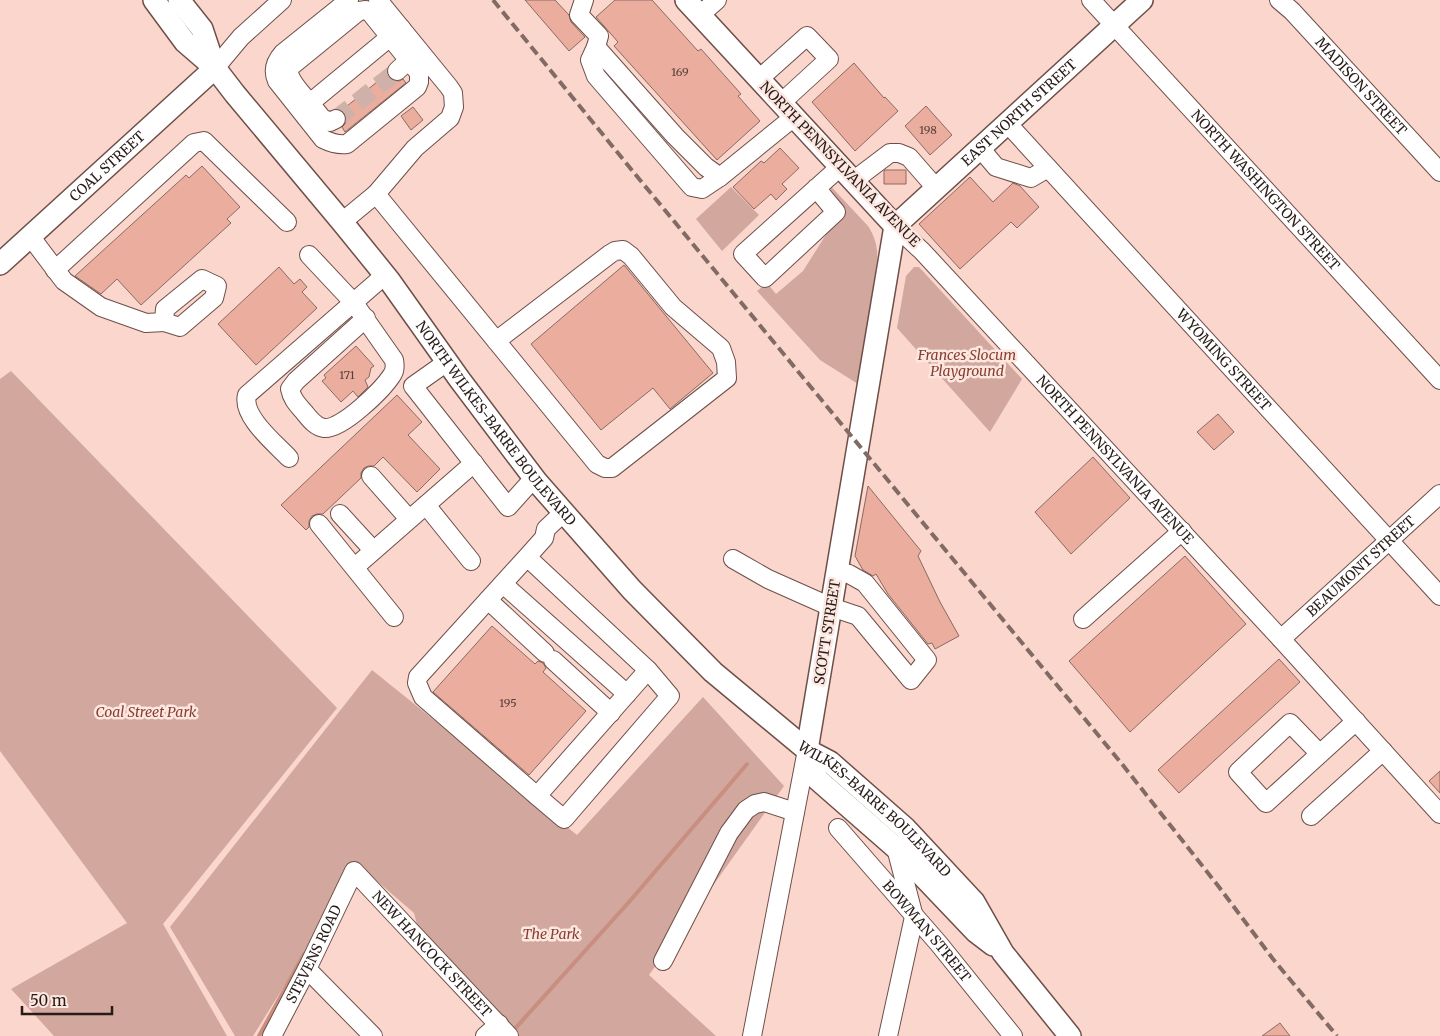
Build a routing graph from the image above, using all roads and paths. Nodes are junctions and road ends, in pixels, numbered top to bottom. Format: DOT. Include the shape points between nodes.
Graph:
graph roads {
  1 [pos="154,0"];
  2 [pos="179,0"];
  3 [pos="282,0"];
  4 [pos="348,0"];
  5 [pos="378,0"];
  6 [pos="584,0"];
  7 [pos="717,0"];
  8 [pos="1091,0"];
  9 [pos="1142,0"];
  10 [pos="1280,0"];
  11 [pos="693,8"];
  12 [pos="1114,26"];
  13 [pos="396,32"];
  14 [pos="596,47"];
  15 [pos="215,68"];
  16 [pos="759,79"];
  17 [pos="310,103"];
  18 [pos="787,110"];
  19 [pos="336,119"];
  20 [pos="1007,123"];
  21 [pos="980,148"];
  22 [pos="1048,168"];
  23 [pos="1440,172"];
  24 [pos="846,174"];
  25 [pos="720,178"];
  26 [pos="816,188"];
  27 [pos="936,188"];
  28 [pos="376,194"];
  29 [pos="287,222"];
  30 [pos="342,222"];
  31 [pos="894,226"];
  32 [pos="30,236"];
  33 [pos="309,255"];
  34 [pos="0,264"];
  35 [pos="55,270"];
  36 [pos="385,275"];
  37 [pos="354,303"];
  38 [pos="366,318"];
  39 [pos="164,322"];
  40 [pos="496,341"];
  41 [pos="447,362"];
  42 [pos="1440,380"];
  43 [pos="289,458"];
  44 [pos="474,463"];
  45 [pos="371,476"];
  46 [pos="534,478"];
  47 [pos="1440,494"];
  48 [pos="426,505"];
  49 [pos="340,514"];
  50 [pos="409,519"];
  51 [pos="569,519"];
  52 [pos="319,524"];
  53 [pos="1182,531"];
  54 [pos="1389,540"];
  55 [pos="373,550"];
  56 [pos="526,557"];
  57 [pos="733,559"];
  58 [pos="471,562"];
  59 [pos="355,567"];
  60 [pos="837,572"];
  61 [pos="503,584"];
  62 [pos="1440,596"];
  63 [pos="488,600"];
  64 [pos="831,608"];
  65 [pos="394,617"];
  66 [pos="1083,619"];
  67 [pos="1282,639"];
  68 [pos="648,670"];
  69 [pos="627,694"];
  70 [pos="610,713"];
  71 [pos="1356,721"];
  72 [pos="808,750"];
  73 [pos="1383,751"];
  74 [pos="1320,754"];
  75 [pos="537,796"];
  76 [pos="795,812"];
  77 [pos="1440,814"];
  78 [pos="1311,816"];
  79 [pos="838,828"];
  80 [pos="896,848"];
  81 [pos="354,871"];
  82 [pos="914,917"];
  83 [pos="1002,953"];
  84 [pos="663,961"];
  85 [pos="307,969"];
  86 [pos="504,1030"];
  87 [pos="272,1036"];
  88 [pos="372,1036"];
  89 [pos="484,1036"];
  90 [pos="752,1036"];
  91 [pos="888,1036"];
  92 [pos="1013,1036"];
  93 [pos="1070,1036"];
  1 -- 15 [label="main road, NORTH WILKES-BARRE BOULEVARD" via="185,42"];
  2 -- 15 [label="main road, NORTH WILKES-BARRE BOULEVARD" via="202,29"];
  3 -- 15 [label="street" via="241,37"];
  4 -- 13 [label="street" via="283,53 274,69 277,81 323,139 347,144 417,86 419,73 403,66"];
  5 -- 13 [label="street"];
  6 -- 14 [label="street" via="579,15 599,36"];
  7 -- 11 [label="street"];
  8 -- 12 [label="street, NORTH WASHINGTON STREET"];
  9 -- 12 [label="main road, EAST NORTH STREET"];
  10 -- 23 [label="street, MADISON STREET"];
  11 -- 16 [label="main road, NORTH PENNSYLVANIA AVENUE"];
  12 -- 20 [label="main road, EAST NORTH STREET"];
  12 -- 42 [label="street, NORTH WASHINGTON STREET"];
  13 -- 17 [label="street"];
  13 -- 17 [label="street" via="369,11 362,10 296,62 289,68 289,75"];
  13 -- 28 [label="street" via="453,92 454,106 450,118 415,148"];
  14 -- 25 [label="street" via="675,136"];
  14 -- 25 [label="street" via="590,60 596,76 692,188 702,188"];
  15 -- 30 [label="main road, NORTH WILKES-BARRE BOULEVARD"];
  15 -- 32 [label="main road, COAL STREET"];
  16 -- 18 [label="main road, NORTH PENNSYLVANIA AVENUE"];
  16 -- 18 [label="street" via="807,36 828,59"];
  17 -- 19 [label="street" via="322,118 330,122"];
  18 -- 24 [label="main road, NORTH PENNSYLVANIA AVENUE"];
  18 -- 25 [label="street"];
  20 -- 21 [label="main road, EAST NORTH STREET"];
  20 -- 22 [label="street, WYOMING STREET"];
  21 -- 22 [label="street" via="996,167 1031,178"];
  21 -- 27 [label="main road, EAST NORTH STREET"];
  22 -- 54 [label="street, WYOMING STREET"];
  24 -- 26 [label="street"];
  24 -- 27 [label="street" via="890,153 899,153 909,156"];
  24 -- 31 [label="main road, NORTH PENNSYLVANIA AVENUE"];
  26 -- 26 [label="street" via="743,254 766,278 836,212"];
  27 -- 31 [label="main road, EAST NORTH STREET"];
  28 -- 30 [label="street"];
  28 -- 40 [label="street"];
  29 -- 35 [label="street" via="204,141 194,143"];
  30 -- 36 [label="main road, NORTH WILKES-BARRE BOULEVARD"];
  31 -- 53 [label="street, NORTH PENNSYLVANIA AVENUE" via="922,251"];
  31 -- 60 [label="main road, SCOTT STREET"];
  32 -- 34 [label="main road, COAL STREET"];
  32 -- 35 [label="street"];
  33 -- 37 [label="street"];
  35 -- 39 [label="street" via="64,281 101,307 146,323"];
  36 -- 37 [label="street"];
  36 -- 41 [label="main road, NORTH WILKES-BARRE BOULEVARD"];
  37 -- 38 [label="street"];
  37 -- 43 [label="street" via="247,395 247,410"];
  38 -- 38 [label="street" via="290,389 292,398 315,425 332,427 364,406 394,373 394,360"];
  40 -- 40 [label="street" via="597,464 605,468 612,468 727,378 721,348 673,307 623,250 610,254"];
  41 -- 44 [label="street" via="412,386"];
  41 -- 46 [label="main road, NORTH WILKES-BARRE BOULEVARD"];
  44 -- 46 [label="street" via="508,506"];
  44 -- 48 [label="street"];
  45 -- 50 [label="street"];
  46 -- 51 [label="main road, NORTH WILKES-BARRE BOULEVARD"];
  47 -- 54 [label="street, BEAUMONT STREET"];
  48 -- 50 [label="street"];
  48 -- 58 [label="street"];
  49 -- 55 [label="street"];
  50 -- 55 [label="street"];
  51 -- 56 [label="street" via="546,529 544,538"];
  51 -- 72 [label="main road, NORTH WILKES-BARRE BOULEVARD" via="632,590 707,666"];
  52 -- 59 [label="street"];
  53 -- 66 [label="street"];
  53 -- 67 [label="street, NORTH PENNSYLVANIA AVENUE"];
  54 -- 62 [label="street, WYOMING STREET"];
  54 -- 67 [label="street, BEAUMONT STREET"];
  55 -- 59 [label="street"];
  56 -- 61 [label="street"];
  56 -- 68 [label="street"];
  57 -- 64 [label="street" via="768,580"];
  59 -- 65 [label="street"];
  60 -- 64 [label="main road, SCOTT STREET"];
  60 -- 64 [label="street" via="849,574 865,583 927,660 911,680 858,616"];
  61 -- 63 [label="street"];
  61 -- 69 [label="street"];
  63 -- 70 [label="street"];
  63 -- 75 [label="street" via="418,677 418,688 423,697"];
  64 -- 72 [label="main road, SCOTT STREET"];
  67 -- 71 [label="street, NORTH PENNSYLVANIA AVENUE"];
  68 -- 69 [label="street"];
  68 -- 75 [label="street" via="670,696 564,819"];
  69 -- 70 [label="street"];
  70 -- 75 [label="street"];
  71 -- 73 [label="street, NORTH PENNSYLVANIA AVENUE"];
  71 -- 74 [label="street"];
  72 -- 76 [label="street, SCOTT STREET"];
  72 -- 80 [label="main road, WILKES-BARRE BOULEVARD" via="818,779"];
  72 -- 83 [label="main road, WILKES-BARRE BOULEVARD" via="830,762 905,828 974,902"];
  73 -- 77 [label="street, NORTH PENNSYLVANIA AVENUE"];
  73 -- 78 [label="street"];
  74 -- 74 [label="street" via="1266,803 1238,772 1290,723"];
  76 -- 84 [label="street" via="764,802 746,810 729,834"];
  76 -- 90 [label="street, SCOTT STREET"];
  79 -- 82 [label="street, BOWMAN STREET"];
  80 -- 82 [label="street"];
  80 -- 83 [label="main road, WILKES-BARRE BOULEVARD" via="976,932"];
  81 -- 85 [label="street, STEVENS ROAD"];
  81 -- 86 [label="street, NEW HANCOCK STREET"];
  82 -- 91 [label="street"];
  82 -- 92 [label="street, BOWMAN STREET"];
  83 -- 93 [label="main road, WILKES-BARRE BOULEVARD"];
  85 -- 87 [label="street, STEVENS ROAD"];
  85 -- 88 [label="street"];
  86 -- 89 [label="street"];
}
